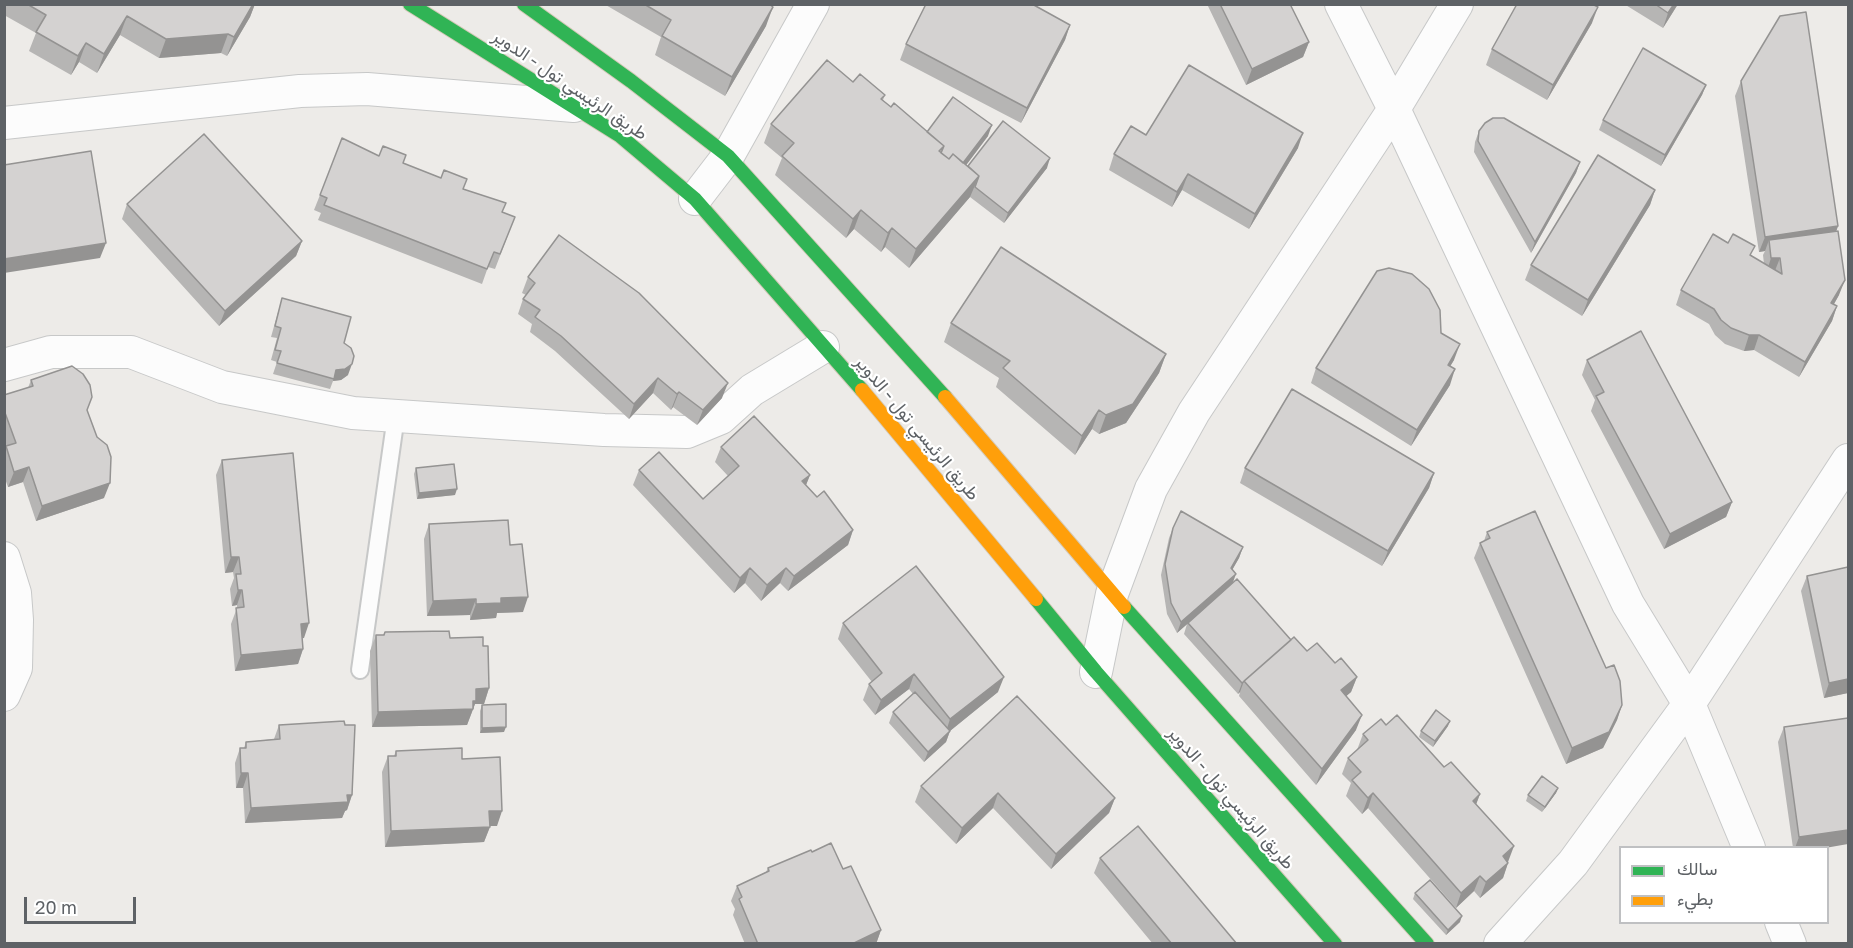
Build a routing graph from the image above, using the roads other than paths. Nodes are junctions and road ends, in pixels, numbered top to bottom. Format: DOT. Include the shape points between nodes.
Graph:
graph roads {
  1 [pos="410,4"];
  2 [pos="524,4"];
  3 [pos="813,4"];
  4 [pos="1341,4"];
  5 [pos="1457,4"];
  6 [pos="574,106"];
  7 [pos="1394,109"];
  8 [pos="4,123"];
  9 [pos="728,156"];
  10 [pos="695,199"];
  11 [pos="823,347"];
  12 [pos="4,364"];
  13 [pos="396,416"];
  14 [pos="1848,460"];
  15 [pos="4,558"];
  16 [pos="1112,594"];
  17 [pos="360,670"];
  18 [pos="1096,672"];
  19 [pos="4,695"];
  20 [pos="1689,704"];
  21 [pos="1748,846"];
  22 [pos="1782,924"];
  23 [pos="1335,943"];
  24 [pos="1427,944"];
  25 [pos="1500,944"];
  26 [pos="1790,944"];
  1 -- 6 [label="main road, طريق الرئيسي تول - الدوير"];
  2 -- 9 [label="main road, طريق الرئيسي تول - الدوير"];
  3 -- 9 [label="street"];
  4 -- 7 [label="street"];
  5 -- 7 [label="street"];
  6 -- 8 [label="street" via="367,89 300,91"];
  6 -- 10 [label="main road, طريق الرئيسي تول - الدوير" via="619,135"];
  7 -- 16 [label="street" via="1194,412 1151,489"];
  7 -- 20 [label="street" via="1628,603"];
  9 -- 10 [label="street"];
  9 -- 16 [label="main road, طريق الرئيسي تول - الدوير" via="931,380"];
  10 -- 11 [label="main road, طريق الرئيسي تول - الدوير"];
  11 -- 13 [label="street" via="752,390 721,418 687,432"];
  11 -- 18 [label="main road, طريق الرئيسي تول - الدوير" via="880,410"];
  12 -- 13 [label="street" via="51,352 131,352 222,387 258,396 352,413"];
  13 -- 17 [label="lane"];
  14 -- 20 [label="street"];
  15 -- 19 [label="street" via="15,593 17,620 16,668"];
  16 -- 18 [label="street"];
  16 -- 24 [label="main road, طريق الرئيسي تول - الدوير"];
  18 -- 23 [label="main road, طريق الرئيسي تول - الدوير"];
  20 -- 21 [label="street"];
  20 -- 25 [label="street" via="1573,863"];
  22 -- 26 [label="street"];
}
